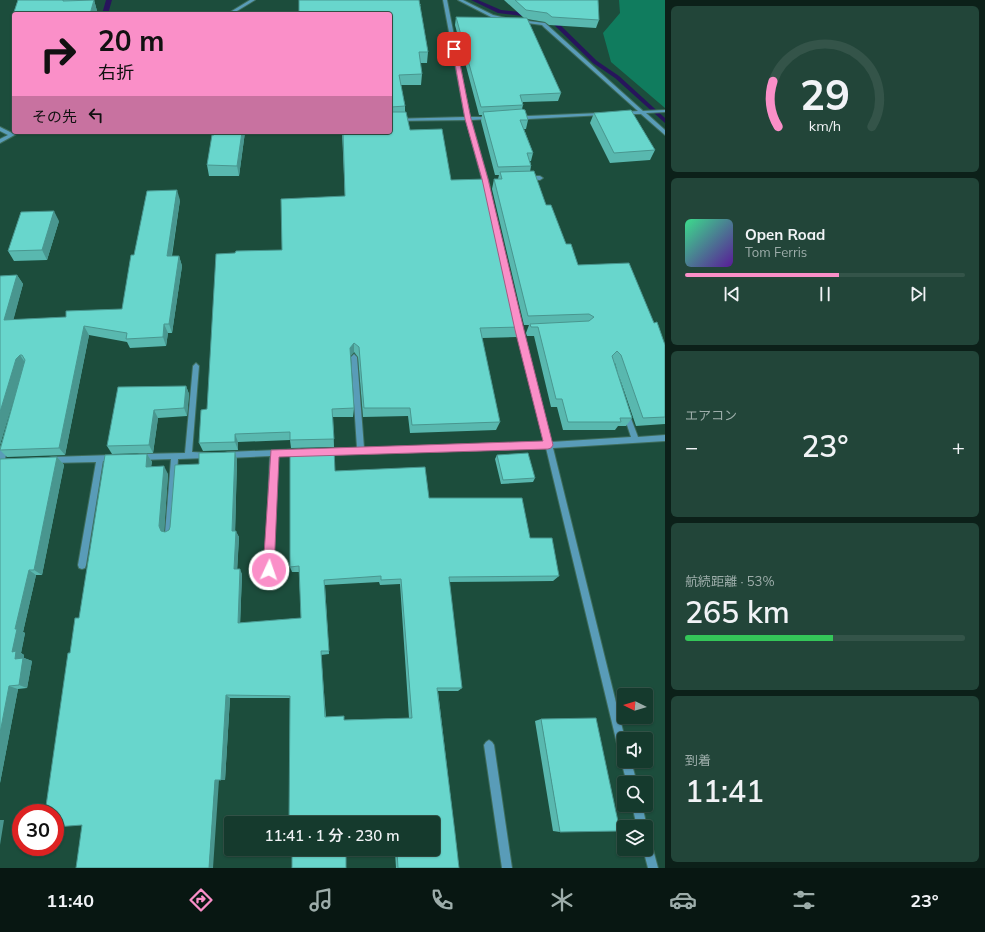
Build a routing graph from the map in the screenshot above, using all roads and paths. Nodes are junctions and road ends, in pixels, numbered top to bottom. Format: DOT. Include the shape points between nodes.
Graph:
graph roads {
  1 [pos="253,0"];
  2 [pos="445,0"];
  3 [pos="460,0"];
  4 [pos="232,12"];
  5 [pos="665,111"];
  6 [pos="644,112"];
  7 [pos="619,113"];
  8 [pos="604,114"];
  9 [pos="512,116"];
  10 [pos="497,117"];
  11 [pos="468,119"];
  12 [pos="392,120"];
  13 [pos="0,129"];
  14 [pos="665,132"];
  15 [pos="12,135"];
  16 [pos="0,142"];
  17 [pos="524,178"];
  18 [pos="540,178"];
  19 [pos="485,179"];
  20 [pos="493,179"];
  21 [pos="488,194"];
  22 [pos="516,315"];
  23 [pos="354,356"];
  24 [pos="196,366"];
  25 [pos="625,409"];
  26 [pos="665,438"];
  27 [pos="635,439"];
  28 [pos="6,440"];
  29 [pos="548,445"];
  30 [pos="361,451"];
  31 [pos="274,453"];
  32 [pos="175,456"];
  33 [pos="188,456"];
  34 [pos="100,459"];
  35 [pos="46,460"];
  36 [pos="2,462"];
  37 [pos="169,533"];
  38 [pos="82,566"];
  39 [pos="269,570"];
  40 [pos="619,732"];
  41 [pos="489,746"];
  42 [pos="649,856"];
  43 [pos="507,868"];
  44 [pos="652,868"];
  1 -- 4 [label="street"];
  2 -- 11 [label="street"];
  3 -- 6 [label="street" via="492,16 543,24"];
  5 -- 6 [label="street"];
  6 -- 7 [label="street"];
  6 -- 14 [label="street"];
  8 -- 9 [label="street" via="528,118"];
  10 -- 11 [label="street"];
  11 -- 12 [label="street"];
  11 -- 19 [label="street"];
  13 -- 15 [label="street"];
  15 -- 16 [label="street"];
  17 -- 18 [label="street"];
  19 -- 20 [label="street"];
  19 -- 21 [label="street"];
  22 -- 29 [label="street" via="523,330"];
  23 -- 30 [label="street"];
  24 -- 33 [label="street"];
  25 -- 27 [label="street"];
  26 -- 27 [label="street"];
  27 -- 29 [label="street"];
  28 -- 36 [label="street"];
  29 -- 30 [label="street"];
  29 -- 40 [label="street"];
  30 -- 31 [label="street"];
  31 -- 33 [label="street"];
  31 -- 39 [label="street"];
  32 -- 33 [label="street"];
  32 -- 34 [label="street"];
  32 -- 37 [label="street"];
  34 -- 35 [label="street"];
  34 -- 38 [label="street"];
  41 -- 43 [label="street"];
  42 -- 44 [label="street"];
}
